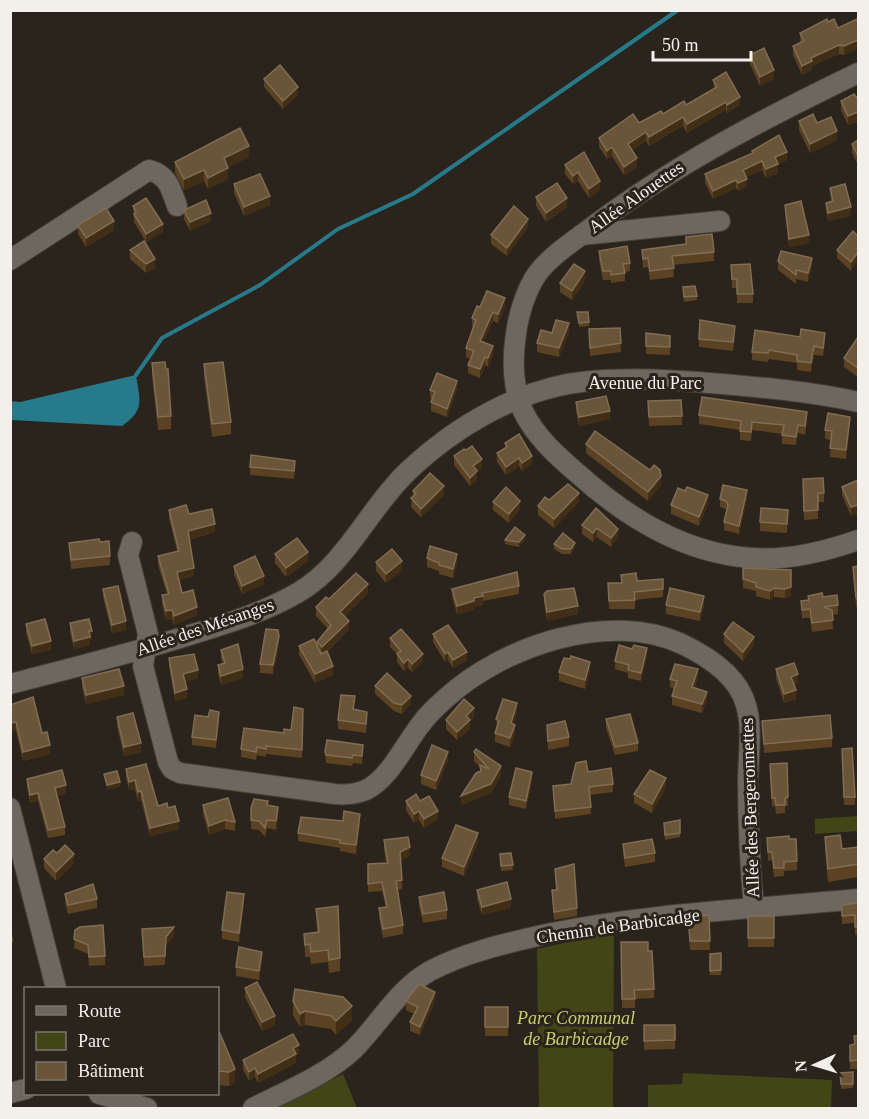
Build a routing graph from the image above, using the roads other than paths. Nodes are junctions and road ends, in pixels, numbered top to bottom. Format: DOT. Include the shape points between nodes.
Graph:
graph roads {
  1 [pos="858,73"];
  2 [pos="177,206"];
  3 [pos="720,221"];
  4 [pos="581,235"];
  5 [pos="10,260"];
  6 [pos="519,399"];
  7 [pos="858,402"];
  8 [pos="369,518"];
  9 [pos="858,540"];
  10 [pos="132,542"];
  11 [pos="146,649"];
  12 [pos="10,684"];
  13 [pos="10,808"];
  14 [pos="18,870"];
  15 [pos="858,899"];
  16 [pos="754,909"];
  17 [pos="56,987"];
  18 [pos="102,1095"];
  19 [pos="147,1108"];
  20 [pos="253,1108"];
  1 -- 4 [label="street, Allée Alouettes" via="705,151"];
  2 -- 5 [label="street" via="168,181 149,170"];
  3 -- 4 [label="street"];
  4 -- 6 [label="street, Allée Alouettes" via="537,274 518,319 513,378"];
  6 -- 7 [label="street, Avenue du Parc" via="588,381 629,380 771,388"];
  6 -- 8 [label="street, Avenue du Parc" via="438,444 375,507"];
  6 -- 9 [label="street, Allée Alouettes" via="539,436 610,502 687,544 750,558 785,558 828,551"];
  8 -- 11 [label="street, Allée des Mésanges" via="323,573 300,592 226,623"];
  10 -- 11 [label="street" via="128,555 148,634"];
  11 -- 12 [label="street, Allée des Mésanges"];
  11 -- 16 [label="street, Allée des Bergeronnettes" via="144,666 172,769 344,795 372,786 422,721 447,697 499,662 601,630 628,629 670,639 721,669 747,706"];
  13 -- 14 [label="street"];
  14 -- 17 [label="street"];
  15 -- 16 [label="street, Chemin de Barbicadge"];
  16 -- 20 [label="street, Chemin de Barbicadge" via="588,927 504,944 454,960 408,987 352,1050 329,1068"];
  18 -- 19 [label="street"];
}
